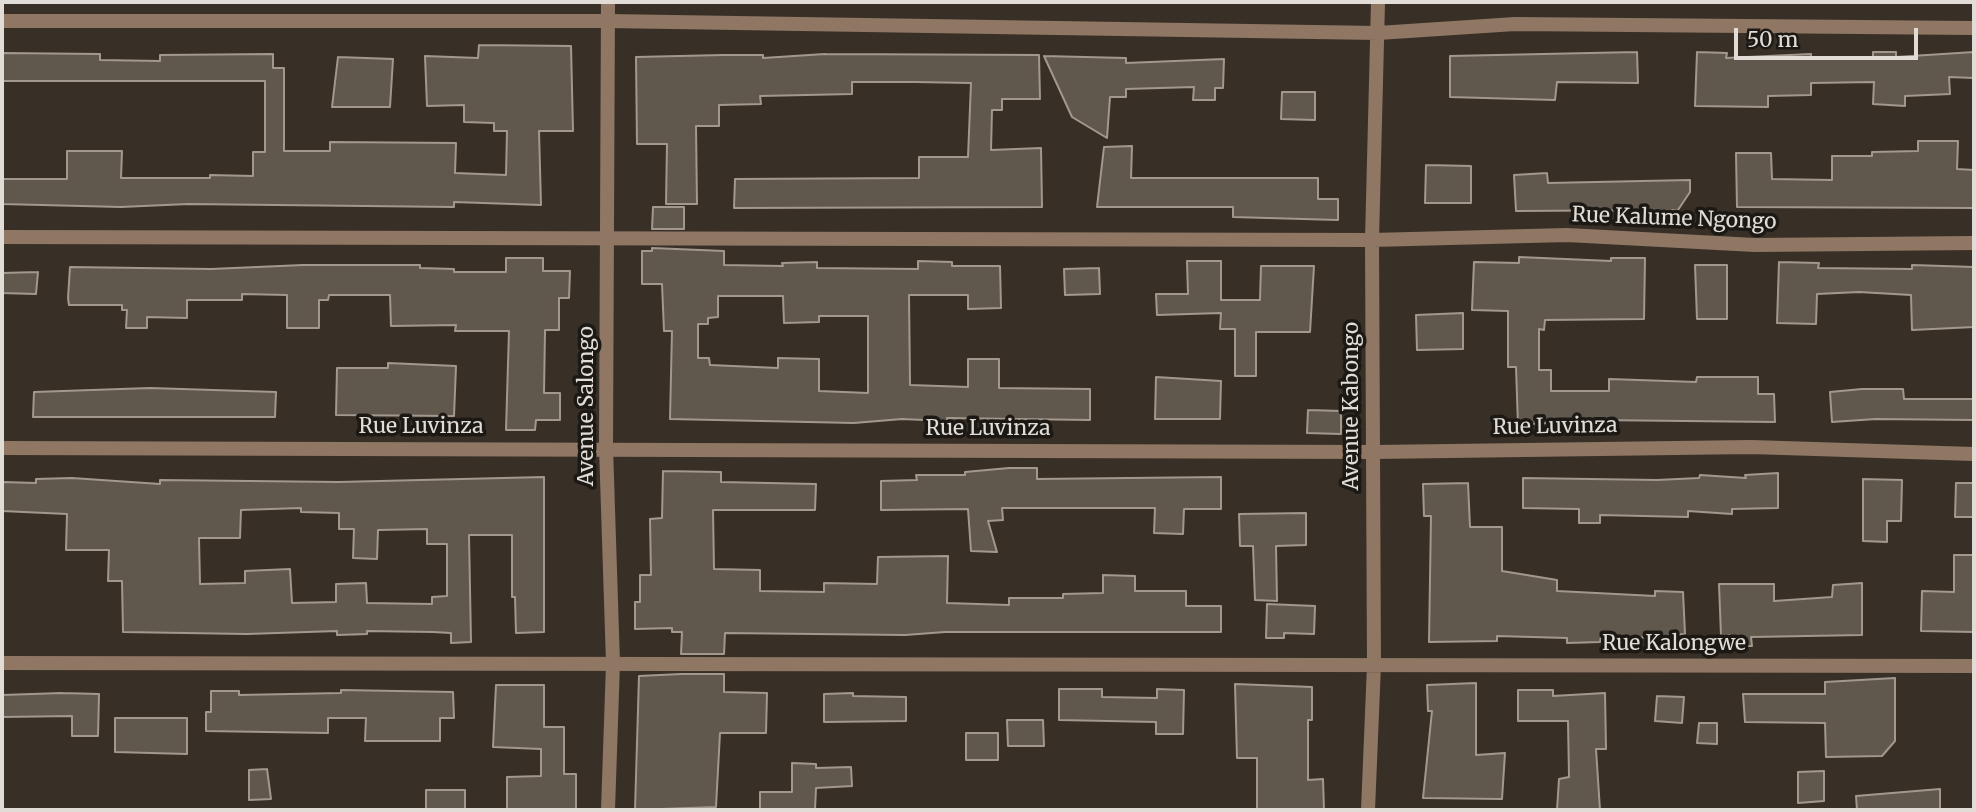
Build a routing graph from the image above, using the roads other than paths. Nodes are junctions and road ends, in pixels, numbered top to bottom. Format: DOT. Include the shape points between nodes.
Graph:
graph roads {
  1 [pos="608,2"];
  2 [pos="1378,2"];
  3 [pos="2,21"];
  4 [pos="608,22"];
  5 [pos="1974,28"];
  6 [pos="1378,33"];
  7 [pos="2,237"];
  8 [pos="609,237"];
  9 [pos="1372,240"];
  10 [pos="1974,243"];
  11 [pos="607,447"];
  12 [pos="2,448"];
  13 [pos="1374,452"];
  14 [pos="1974,454"];
  15 [pos="2,663"];
  16 [pos="613,663"];
  17 [pos="1374,665"];
  18 [pos="1974,666"];
  19 [pos="608,810"];
  20 [pos="1368,810"];
  1 -- 4 [label="street, Avenue Salongo"];
  2 -- 6 [label="street, Avenue Kabongo"];
  3 -- 4 [label="street"];
  4 -- 6 [label="street"];
  4 -- 8 [label="street, Avenue Salongo"];
  5 -- 6 [label="street" via="1515,24"];
  6 -- 9 [label="street, Avenue Kabongo"];
  7 -- 8 [label="street, Rue Kalume Ngongo"];
  8 -- 9 [label="street, Rue Kalume Ngongo"];
  8 -- 11 [label="street, Avenue Salongo"];
  9 -- 10 [label="street, Rue Kalume Ngongo" via="1567,235 1755,245"];
  9 -- 13 [label="street, Avenue Kabongo"];
  11 -- 12 [label="street, Rue Luvinza"];
  11 -- 13 [label="street, Rue Luvinza"];
  11 -- 16 [label="street, Avenue Salongo"];
  13 -- 14 [label="street, Rue Luvinza" via="1751,447"];
  13 -- 17 [label="street, Avenue Kabongo"];
  15 -- 16 [label="street, Rue Kalongwe"];
  16 -- 17 [label="street, Rue Kalongwe"];
  16 -- 19 [label="street, Avenue Salongo"];
  17 -- 18 [label="street, Rue Kalongwe"];
  17 -- 20 [label="street, Avenue Kabongo"];
}
